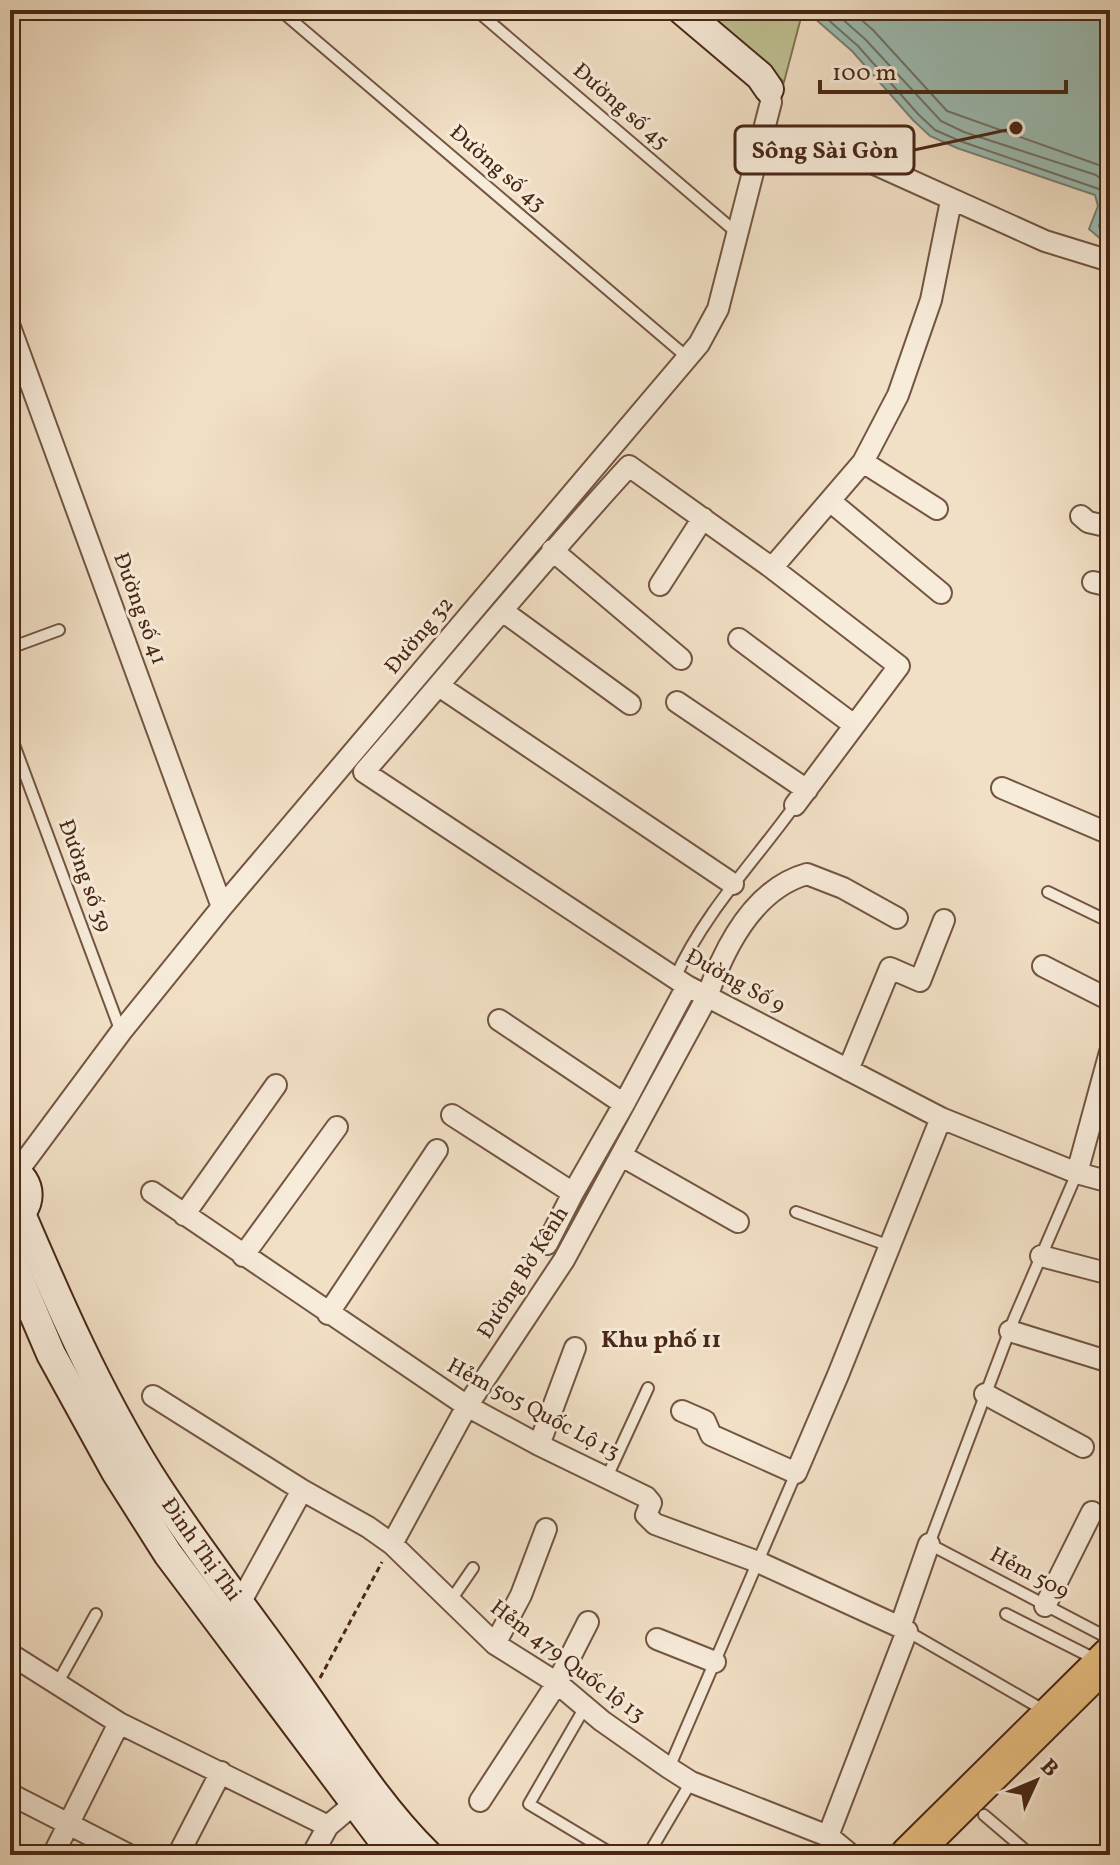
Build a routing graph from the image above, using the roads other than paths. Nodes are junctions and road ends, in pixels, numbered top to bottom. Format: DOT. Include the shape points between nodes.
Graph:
graph roads {
  1 [pos="280,10"];
  2 [pos="476,10"];
  3 [pos="682,10"];
  4 [pos="769,89"];
  5 [pos="852,154"];
  6 [pos="951,201"];
  7 [pos="737,233"];
  8 [pos="1107,260"];
  9 [pos="10,327"];
  10 [pos="688,358"];
  11 [pos="863,462"];
  12 [pos="830,501"];
  13 [pos="937,509"];
  14 [pos="1081,516"];
  15 [pos="703,518"];
  16 [pos="1110,527"];
  17 [pos="552,550"];
  18 [pos="772,568"];
  19 [pos="660,585"];
  20 [pos="941,593"];
  21 [pos="504,612"];
  22 [pos="59,630"];
  23 [pos="739,639"];
  24 [pos="10,648"];
  25 [pos="681,659"];
  26 [pos="439,686"];
  27 [pos="677,702"];
  28 [pos="630,704"];
  29 [pos="854,725"];
  30 [pos="10,734"];
  31 [pos="1002,788"];
  32 [pos="801,798"];
  33 [pos="1108,826"];
  34 [pos="733,884"];
  35 [pos="1048,892"];
  36 [pos="222,907"];
  37 [pos="897,918"];
  38 [pos="944,920"];
  39 [pos="1110,922"];
  40 [pos="1043,966"];
  41 [pos="681,982"];
  42 [pos="707,997"];
  43 [pos="1110,1000"];
  44 [pos="499,1020"];
  45 [pos="121,1032"];
  46 [pos="1110,1052"];
  47 [pos="848,1070"];
  48 [pos="276,1085"];
  49 [pos="624,1104"];
  50 [pos="452,1115"];
  51 [pos="941,1118"];
  52 [pos="337,1127"];
  53 [pos="437,1150"];
  54 [pos="622,1156"];
  55 [pos="13,1170"];
  56 [pos="1077,1173"];
  57 [pos="1110,1182"];
  58 [pos="152,1192"];
  59 [pos="573,1193"];
  60 [pos="796,1212"];
  61 [pos="184,1215"];
  62 [pos="16,1218"];
  63 [pos="738,1222"];
  64 [pos="547,1244"];
  65 [pos="890,1246"];
  66 [pos="243,1256"];
  67 [pos="1041,1256"];
  68 [pos="10,1258"];
  69 [pos="1110,1274"];
  70 [pos="328,1314"];
  71 [pos="1010,1331"];
  72 [pos="575,1348"];
  73 [pos="1110,1362"];
  74 [pos="648,1388"];
  75 [pos="985,1394"];
  76 [pos="153,1396"];
  77 [pos="467,1406"];
  78 [pos="682,1411"];
  79 [pos="539,1445"];
  80 [pos="1083,1447"];
  81 [pos="796,1473"];
  82 [pos="607,1477"];
  83 [pos="302,1490"];
  84 [pos="1092,1512"];
  85 [pos="546,1529"];
  86 [pos="392,1544"];
  87 [pos="929,1544"];
  88 [pos="758,1562"];
  89 [pos="473,1568"];
  90 [pos="451,1600"];
  91 [pos="240,1603"];
  92 [pos="1045,1606"];
  93 [pos="96,1614"];
  94 [pos="1006,1614"];
  95 [pos="588,1622"];
  96 [pos="904,1629"];
  97 [pos="657,1639"];
  98 [pos="495,1644"];
  99 [pos="10,1654"];
  100 [pos="715,1662"];
  101 [pos="1108,1662"];
  102 [pos="557,1683"];
  103 [pos="57,1684"];
  104 [pos="585,1707"];
  105 [pos="1051,1714"];
  106 [pos="119,1723"];
  107 [pos="669,1768"];
  108 [pos="221,1772"];
  109 [pos="691,1782"];
  110 [pos="10,1794"];
  111 [pos="480,1801"];
  112 [pos="354,1804"];
  113 [pos="984,1815"];
  114 [pos="69,1824"];
  115 [pos="328,1826"];
  116 [pos="828,1836"];
  117 [pos="53,1855"];
  118 [pos="129,1855"];
  119 [pos="178,1855"];
  120 [pos="312,1855"];
  121 [pos="394,1855"];
  122 [pos="428,1855"];
  123 [pos="614,1855"];
  124 [pos="648,1855"];
  125 [pos="851,1855"];
  126 [pos="909,1855"];
  127 [pos="942,1855"];
  128 [pos="1031,1855"];
  1 -- 10 [label="lane, Đường số 43"];
  2 -- 7 [label="lane, Đường số 45"];
  3 -- 4 [label="street"];
  4 -- 7 [label="street, Đường 32" via="771,102"];
  5 -- 6 [label="street"];
  6 -- 8 [label="street" via="1045,241"];
  6 -- 11 [label="street" via="931,300 898,395"];
  7 -- 10 [label="street, Đường 32" via="718,309"];
  9 -- 36 [label="street, Đường số 41"];
  10 -- 36 [label="street, Đường 32"];
  11 -- 12 [label="street"];
  11 -- 13 [label="street"];
  12 -- 18 [label="street"];
  12 -- 20 [label="street"];
  14 -- 16 [label="street"];
  15 -- 17 [label="street" via="629,466"];
  15 -- 18 [label="street"];
  15 -- 19 [label="street"];
  17 -- 21 [label="street"];
  17 -- 25 [label="street"];
  18 -- 29 [label="street" via="899,666"];
  21 -- 26 [label="street"];
  21 -- 28 [label="street"];
  22 -- 24 [label="lane"];
  23 -- 29 [label="street"];
  26 -- 34 [label="street"];
  26 -- 41 [label="street, Đường Số 9" via="364,772"];
  27 -- 32 [label="street"];
  29 -- 32 [label="street"];
  30 -- 45 [label="lane, Đường số 39"];
  31 -- 33 [label="street"];
  32 -- 34 [label="lane"];
  34 -- 41 [label="lane" via="699,931"];
  35 -- 39 [label="lane"];
  36 -- 45 [label="street, Đường 32"];
  37 -- 42 [label="street, Đường Bờ Kênh" via="814,875 801,875 745,920"];
  38 -- 47 [label="street" via="920,981 890,968"];
  40 -- 43 [label="street"];
  41 -- 42 [label="street, Đường Số 9"];
  41 -- 49 [label="street"];
  42 -- 47 [label="street, Đường Số 9"];
  42 -- 54 [label="street, Đường Bờ Kênh"];
  44 -- 49 [label="street"];
  45 -- 55 [label="street, Đường 32"];
  46 -- 56 [label="street"];
  47 -- 51 [label="street, Đường Số 9"];
  48 -- 61 [label="street"];
  49 -- 59 [label="street"];
  50 -- 59 [label="street"];
  51 -- 56 [label="street, Đường Số 9"];
  51 -- 65 [label="street"];
  52 -- 66 [label="street"];
  53 -- 70 [label="street"];
  54 -- 63 [label="street"];
  54 -- 77 [label="street, Đường Bờ Kênh" via="564,1260"];
  55 -- 62 [label="street" via="27,1186 28,1196"];
  56 -- 57 [label="street, Đường Số 9"];
  56 -- 67 [label="lane"];
  58 -- 61 [label="street, Hẻm 505 Quốc Lộ 13"];
  59 -- 64 [label="street"];
  60 -- 65 [label="lane"];
  61 -- 66 [label="street, Hẻm 505 Quốc Lộ 13"];
  62 -- 91 [label="street, Đinh Thị Thi" via="116,1415 170,1506"];
  65 -- 81 [label="street"];
  66 -- 70 [label="street, Hẻm 505 Quốc Lộ 13"];
  67 -- 69 [label="street"];
  67 -- 71 [label="lane"];
  68 -- 112 [label="street, Đinh Thị Thi" via="51,1354 116,1472 168,1554"];
  70 -- 77 [label="street, Hẻm 505 Quốc Lộ 13"];
  71 -- 73 [label="street"];
  71 -- 75 [label="lane"];
  72 -- 79 [label="street"];
  74 -- 82 [label="lane"];
  75 -- 80 [label="street"];
  75 -- 87 [label="lane"];
  76 -- 83 [label="street, Hẻm 479 Quốc lộ 13"];
  77 -- 79 [label="street, Hẻm 505 Quốc Lộ 13"];
  77 -- 86 [label="street, Đường Bờ Kênh"];
  78 -- 81 [label="street" via="705,1421 711,1435"];
  79 -- 82 [label="street, Hẻm 505 Quốc Lộ 13"];
  81 -- 88 [label="lane"];
  82 -- 88 [label="street, Hẻm 505 Quốc Lộ 13" via="649,1499 646,1515 655,1524"];
  83 -- 86 [label="street, Hẻm 479 Quốc lộ 13"];
  83 -- 91 [label="street"];
  84 -- 92 [label="street"];
  85 -- 98 [label="street"];
  86 -- 90 [label="street, Hẻm 479 Quốc lộ 13"];
  87 -- 92 [label="lane, Hẻm 509"];
  87 -- 96 [label="street"];
  88 -- 96 [label="street, Hẻm 505 Quốc Lộ 13"];
  88 -- 100 [label="lane"];
  89 -- 90 [label="lane"];
  90 -- 98 [label="street, Hẻm 479 Quốc lộ 13"];
  91 -- 122 [label="street, Đinh Thị Thi" via="374,1791"];
  92 -- 101 [label="lane, Hẻm 509"];
  93 -- 103 [label="lane"];
  94 -- 101 [label="lane"];
  95 -- 102 [label="street"];
  96 -- 105 [label="lane"];
  96 -- 116 [label="street"];
  97 -- 100 [label="street"];
  98 -- 102 [label="street, Hẻm 479 Quốc lộ 13"];
  99 -- 103 [label="street"];
  100 -- 107 [label="lane"];
  101 -- 105 [label="highway"];
  101 -- 113 [label="highway"];
  102 -- 104 [label="street, Hẻm 479 Quốc lộ 13"];
  102 -- 111 [label="street"];
  103 -- 106 [label="street"];
  104 -- 107 [label="street, Hẻm 479 Quốc lộ 13"];
  104 -- 123 [label="lane" via="529,1804"];
  105 -- 126 [label="highway"];
  106 -- 108 [label="street"];
  106 -- 114 [label="street"];
  107 -- 109 [label="street, Hẻm 479 Quốc lộ 13"];
  108 -- 115 [label="street"];
  108 -- 119 [label="street"];
  109 -- 116 [label="street, Hẻm 479 Quốc lộ 13"];
  109 -- 124 [label="lane"];
  110 -- 114 [label="street"];
  112 -- 115 [label="street"];
  112 -- 121 [label="street, Đinh Thị Thi"];
  113 -- 127 [label="highway"];
  113 -- 128 [label="lane"];
  114 -- 117 [label="street"];
  114 -- 118 [label="street"];
  115 -- 120 [label="street"];
  116 -- 125 [label="street, Hẻm 479 Quốc lộ 13"];
}
